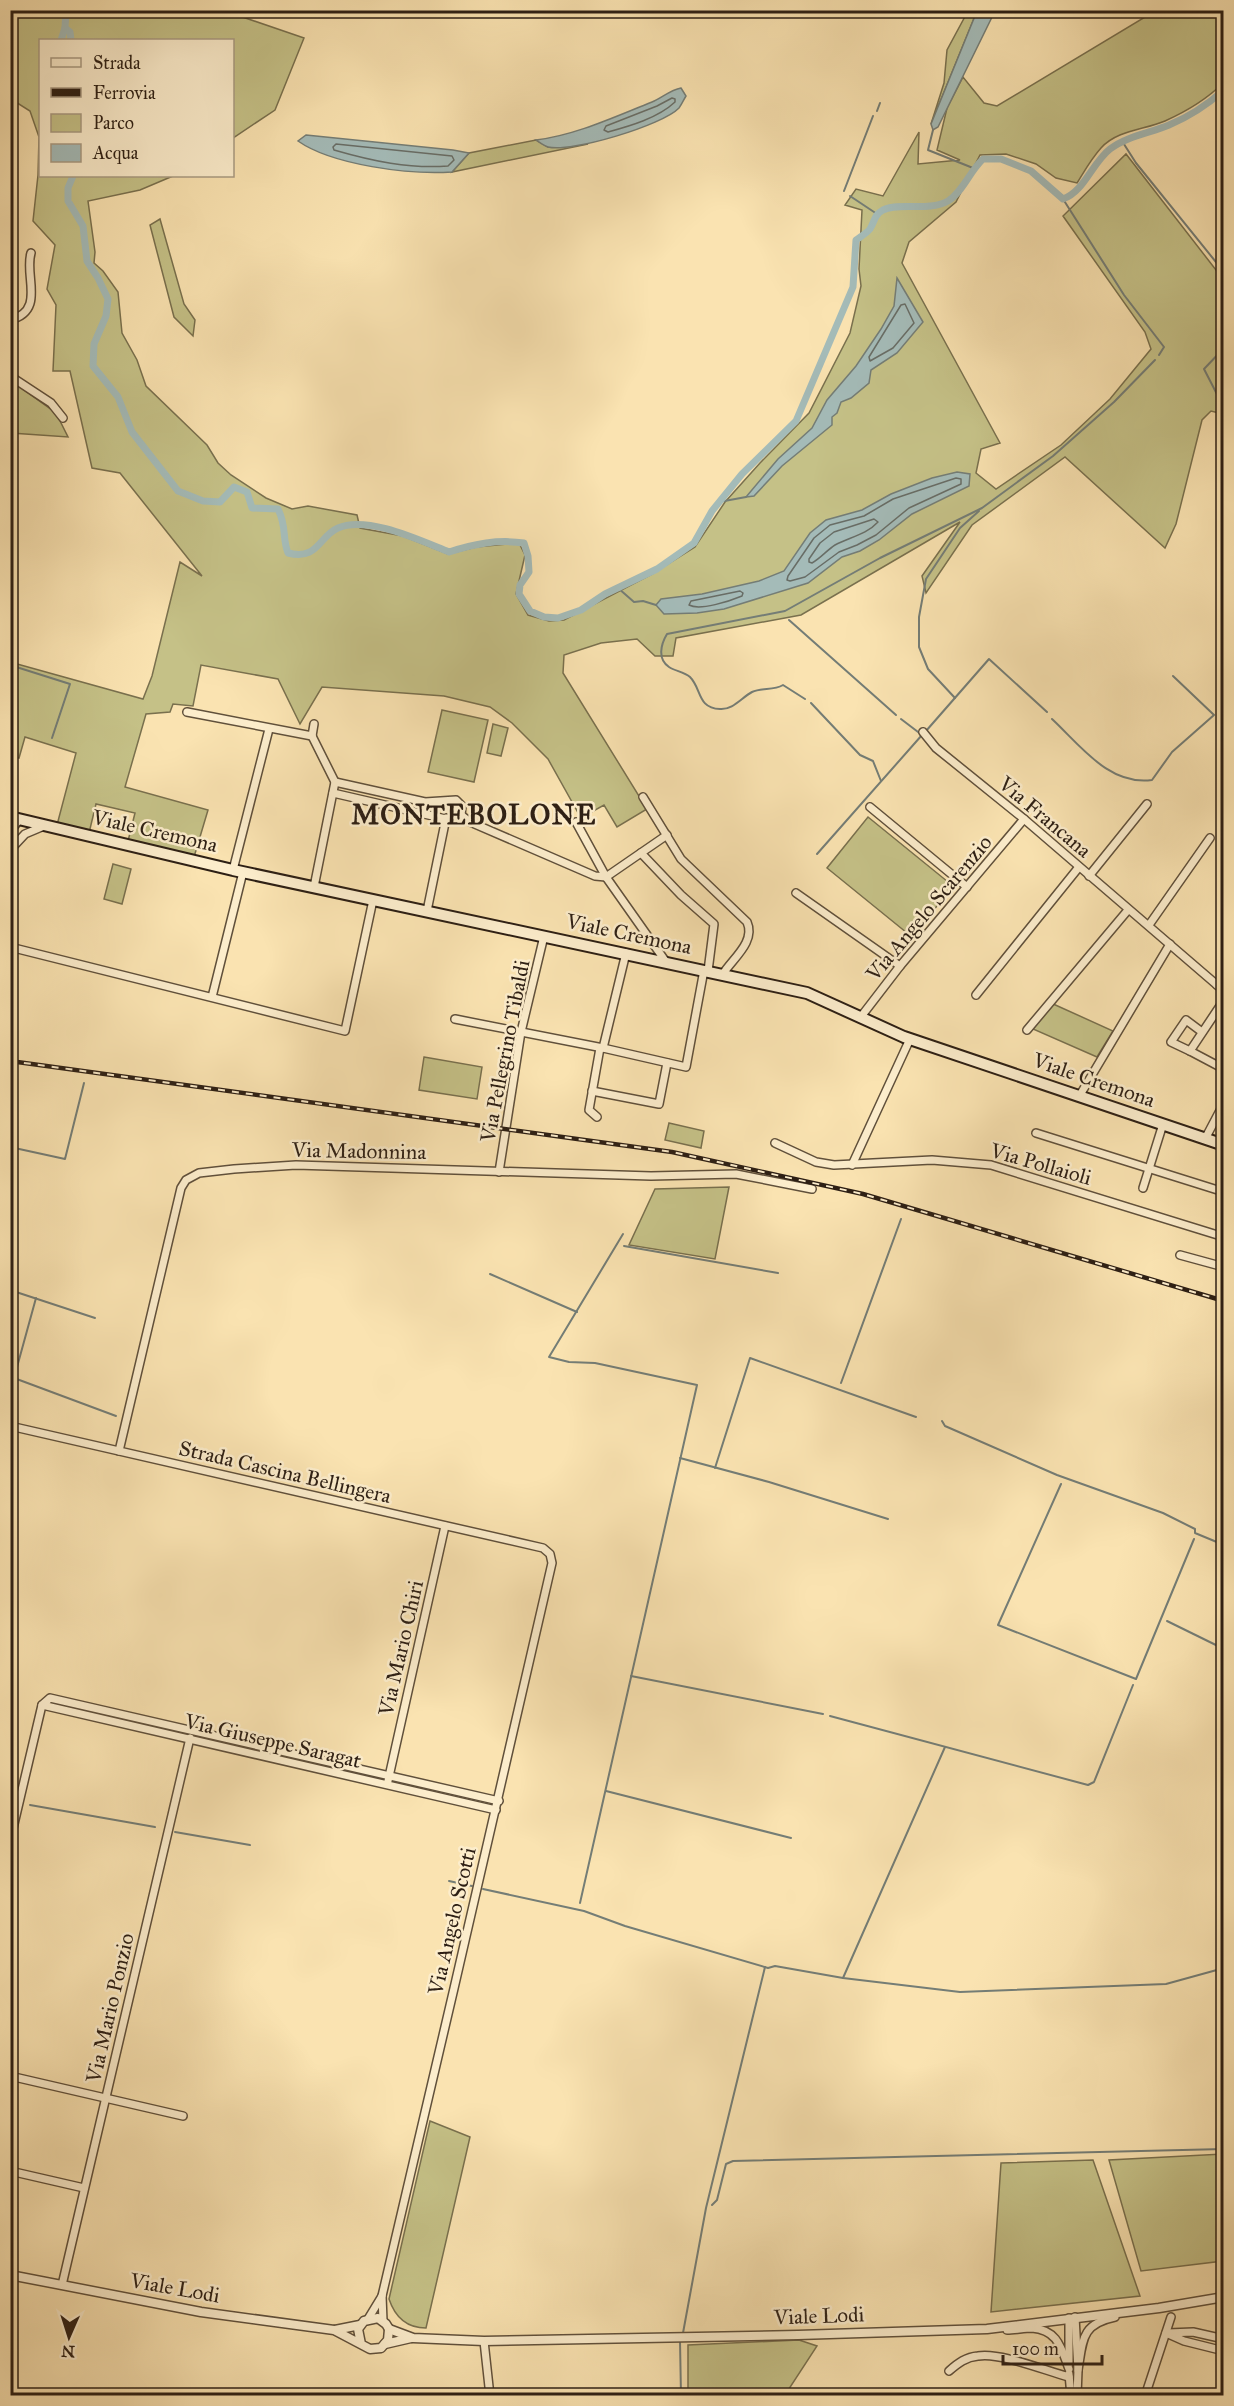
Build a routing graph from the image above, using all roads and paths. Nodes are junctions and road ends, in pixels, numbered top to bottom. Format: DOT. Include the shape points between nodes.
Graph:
graph roads {
  1 [pos="31,253"];
  2 [pos="10,320"];
  3 [pos="10,376"];
  4 [pos="63,418"];
  5 [pos="187,712"];
  6 [pos="314,724"];
  7 [pos="269,729"];
  8 [pos="923,732"];
  9 [pos="312,736"];
  10 [pos="335,782"];
  11 [pos="333,793"];
  12 [pos="643,797"];
  13 [pos="447,801"];
  14 [pos="1147,804"];
  15 [pos="870,807"];
  16 [pos="461,815"];
  17 [pos="446,818"];
  18 [pos="17,819"];
  19 [pos="1024,819"];
  20 [pos="576,822"];
  21 [pos="46,825"];
  22 [pos="10,832"];
  23 [pos="24,834"];
  24 [pos="667,835"];
  25 [pos="1210,838"];
  26 [pos="10,850"];
  27 [pos="641,853"];
  28 [pos="1079,867"];
  29 [pos="238,871"];
  30 [pos="1089,876"];
  31 [pos="606,877"];
  32 [pos="314,887"];
  33 [pos="968,887"];
  34 [pos="796,893"];
  35 [pos="373,900"];
  36 [pos="1128,910"];
  37 [pos="427,911"];
  38 [pos="1149,925"];
  39 [pos="544,936"];
  40 [pos="1170,944"];
  41 [pos="10,947"];
  42 [pos="626,953"];
  43 [pos="666,962"];
  44 [pos="900,966"];
  45 [pos="706,971"];
  46 [pos="723,974"];
  47 [pos="1224,977"];
  48 [pos="1217,985"];
  49 [pos="1224,991"];
  50 [pos="976,995"];
  51 [pos="212,997"];
  52 [pos="1224,1000"];
  53 [pos="860,1018"];
  54 [pos="455,1019"];
  55 [pos="1027,1030"];
  56 [pos="521,1032"];
  57 [pos="1202,1032"];
  58 [pos="910,1039"];
  59 [pos="601,1048"];
  60 [pos="1190,1051"];
  61 [pos="667,1063"];
  62 [pos="1224,1069"];
  63 [pos="592,1091"];
  64 [pos="1080,1095"];
  65 [pos="1224,1103"];
  66 [pos="597,1118"];
  67 [pos="1163,1124"];
  68 [pos="1036,1133"];
  69 [pos="1205,1139"];
  70 [pos="775,1143"];
  71 [pos="1224,1146"];
  72 [pos="852,1165"];
  73 [pos="1150,1169"];
  74 [pos="499,1172"];
  75 [pos="1143,1188"];
  76 [pos="812,1189"];
  77 [pos="1224,1192"];
  78 [pos="1224,1237"];
  79 [pos="1180,1255"];
  80 [pos="1224,1267"];
  81 [pos="10,1426"];
  82 [pos="119,1451"];
  83 [pos="445,1526"];
  84 [pos="550,1554"];
  85 [pos="42,1705"];
  86 [pos="190,1738"];
  87 [pos="388,1781"];
  88 [pos="499,1801"];
  89 [pos="496,1810"];
  90 [pos="10,1841"];
  91 [pos="10,2076"];
  92 [pos="106,2097"];
  93 [pos="183,2116"];
  94 [pos="10,2171"];
  95 [pos="84,2188"];
  96 [pos="10,2275"];
  97 [pos="62,2285"];
  98 [pos="382,2296"];
  99 [pos="1224,2297"];
  100 [pos="1159,2308"];
  101 [pos="1171,2317"];
  102 [pos="1072,2318"];
  103 [pos="368,2319"];
  104 [pos="383,2321"];
  105 [pos="360,2325"];
  106 [pos="389,2329"];
  107 [pos="987,2329"];
  108 [pos="334,2330"];
  109 [pos="1166,2333"];
  110 [pos="413,2338"];
  111 [pos="1224,2339"];
  112 [pos="484,2342"];
  113 [pos="361,2344"];
  114 [pos="385,2344"];
  115 [pos="1224,2351"];
  116 [pos="1069,2369"];
  117 [pos="1078,2370"];
  118 [pos="949,2371"];
  119 [pos="1069,2377"];
  120 [pos="490,2396"];
  121 [pos="1071,2396"];
  122 [pos="1077,2396"];
  123 [pos="1145,2396"];
  1 -- 2 [label="street" via="31,302 25,313"];
  3 -- 4 [label="street" via="51,404"];
  5 -- 7 [label="street"];
  6 -- 9 [label="street"];
  7 -- 9 [label="street"];
  7 -- 29 [label="street"];
  8 -- 19 [label="street, Via Francana" via="936,748"];
  9 -- 10 [label="street"];
  10 -- 11 [label="street"];
  10 -- 13 [label="street" via="418,801"];
  11 -- 17 [label="street"];
  11 -- 32 [label="street"];
  12 -- 24 [label="street"];
  13 -- 16 [label="street" via="460,802"];
  13 -- 17 [label="street" via="442,809"];
  14 -- 30 [label="street"];
  15 -- 33 [label="street"];
  16 -- 17 [label="street" via="454,820"];
  16 -- 31 [label="street" via="595,876"];
  17 -- 37 [label="street"];
  18 -- 21 [label="main road, Viale Cremona"];
  18 -- 22 [label="street"];
  18 -- 23 [label="street"];
  19 -- 28 [label="street, Via Francana"];
  19 -- 33 [label="street, Via Angelo Scarenzio"];
  20 -- 31 [label="street"];
  21 -- 23 [label="street"];
  21 -- 29 [label="main road, Viale Cremona"];
  23 -- 26 [label="street"];
  24 -- 27 [label="street"];
  24 -- 46 [label="street" via="681,859 747,922 750,932 746,944"];
  25 -- 38 [label="street"];
  27 -- 31 [label="street"];
  27 -- 45 [label="street" via="714,924"];
  28 -- 30 [label="street, Via Francana"];
  28 -- 50 [label="street"];
  29 -- 32 [label="main road, Viale Cremona"];
  29 -- 51 [label="street"];
  30 -- 36 [label="street, Via Francana"];
  31 -- 43 [label="street"];
  32 -- 35 [label="main road, Viale Cremona"];
  33 -- 44 [label="street, Via Angelo Scarenzio"];
  34 -- 44 [label="street"];
  35 -- 37 [label="main road, Viale Cremona"];
  35 -- 51 [label="street" via="345,1031"];
  36 -- 38 [label="street, Via Francana"];
  36 -- 55 [label="street"];
  37 -- 39 [label="main road, Viale Cremona"];
  38 -- 40 [label="street, Via Francana"];
  39 -- 42 [label="main road, Viale Cremona"];
  39 -- 56 [label="street, Via Pellegrino Tibaldi"];
  40 -- 48 [label="street, Via Francana"];
  40 -- 64 [label="street"];
  41 -- 51 [label="street"];
  42 -- 43 [label="main road, Viale Cremona"];
  42 -- 59 [label="street"];
  43 -- 45 [label="main road, Viale Cremona"];
  44 -- 53 [label="street, Via Angelo Scarenzio"];
  45 -- 46 [label="main road, Viale Cremona"];
  45 -- 61 [label="street" via="686,1068"];
  46 -- 53 [label="main road, Viale Cremona" via="807,993"];
  47 -- 48 [label="street"];
  48 -- 49 [label="street, Via Francana"];
  52 -- 57 [label="street"];
  53 -- 58 [label="main road, Viale Cremona"];
  54 -- 56 [label="street"];
  56 -- 59 [label="street"];
  56 -- 74 [label="street, Via Pellegrino Tibaldi"];
  57 -- 60 [label="street"];
  57 -- 60 [label="street" via="1186,1020 1171,1042"];
  58 -- 64 [label="main road, Viale Cremona"];
  58 -- 72 [label="street"];
  59 -- 61 [label="street"];
  59 -- 63 [label="street"];
  60 -- 62 [label="street"];
  61 -- 63 [label="street" via="658,1104"];
  63 -- 66 [label="street" via="589,1110"];
  64 -- 67 [label="main road, Viale Cremona"];
  65 -- 69 [label="street"];
  67 -- 69 [label="main road, Viale Cremona"];
  67 -- 73 [label="street"];
  68 -- 73 [label="street"];
  69 -- 71 [label="main road, Viale Cremona"];
  70 -- 72 [label="street, Via Pollaioli" via="816,1161"];
  72 -- 78 [label="street, Via Pollaioli" via="932,1160 992,1165"];
  73 -- 75 [label="street"];
  73 -- 77 [label="street"];
  74 -- 76 [label="street, Via Madonnina" via="736,1174"];
  74 -- 82 [label="street, Via Madonnina" via="296,1165 234,1168 199,1173 186,1180"];
  79 -- 80 [label="street"];
  81 -- 82 [label="street, Strada Cascina Bellingera"];
  82 -- 83 [label="street, Strada Cascina Bellingera"];
  83 -- 84 [label="street, Strada Cascina Bellingera" via="543,1548"];
  83 -- 87 [label="street, Via Mario Chiri"];
  84 -- 88 [label="street, Via Angelo Scotti" via="552,1563"];
  85 -- 86 [label="street, Via Giuseppe Saragat"];
  85 -- 87 [label="street, Via Giuseppe Saragat" via="50,1698"];
  85 -- 90 [label="street"];
  86 -- 87 [label="street, Via Giuseppe Saragat"];
  86 -- 92 [label="street, Via Mario Ponzio"];
  87 -- 88 [label="street, Via Giuseppe Saragat"];
  87 -- 89 [label="street, Via Giuseppe Saragat"];
  88 -- 89 [label="street, Via Angelo Scotti"];
  89 -- 98 [label="street, Via Angelo Scotti"];
  91 -- 92 [label="street"];
  92 -- 93 [label="street"];
  92 -- 95 [label="street, Via Mario Ponzio"];
  94 -- 95 [label="street"];
  95 -- 97 [label="street, Via Mario Ponzio"];
  96 -- 97 [label="street, Viale Lodi"];
  97 -- 108 [label="street, Viale Lodi" via="201,2312"];
  98 -- 103 [label="street, Via Angelo Scotti"];
  98 -- 104 [label="street, Via Angelo Scotti"];
  99 -- 100 [label="street, Viale Lodi"];
  100 -- 102 [label="street, Viale Lodi"];
  100 -- 117 [label="street" via="1100,2320 1087,2329"];
  101 -- 109 [label="street"];
  102 -- 107 [label="street, Viale Lodi"];
  102 -- 116 [label="street"];
  102 -- 117 [label="street"];
  103 -- 104 [label="street"];
  103 -- 105 [label="street"];
  104 -- 106 [label="street"];
  105 -- 108 [label="street, Viale Lodi"];
  105 -- 113 [label="street" via="357,2334"];
  106 -- 110 [label="street, Viale Lodi"];
  106 -- 114 [label="street"];
  107 -- 112 [label="street, Viale Lodi"];
  107 -- 116 [label="street" via="1033,2328 1047,2332 1058,2340"];
  108 -- 113 [label="street, Viale Lodi"];
  109 -- 111 [label="street" via="1193,2331"];
  109 -- 115 [label="street"];
  109 -- 123 [label="street"];
  110 -- 112 [label="street, Viale Lodi"];
  110 -- 114 [label="street, Viale Lodi"];
  112 -- 120 [label="street"];
  113 -- 114 [label="street" via="375,2349"];
  116 -- 119 [label="street"];
  117 -- 122 [label="street"];
  118 -- 119 [label="street" via="978,2355"];
  119 -- 121 [label="street"];
}
